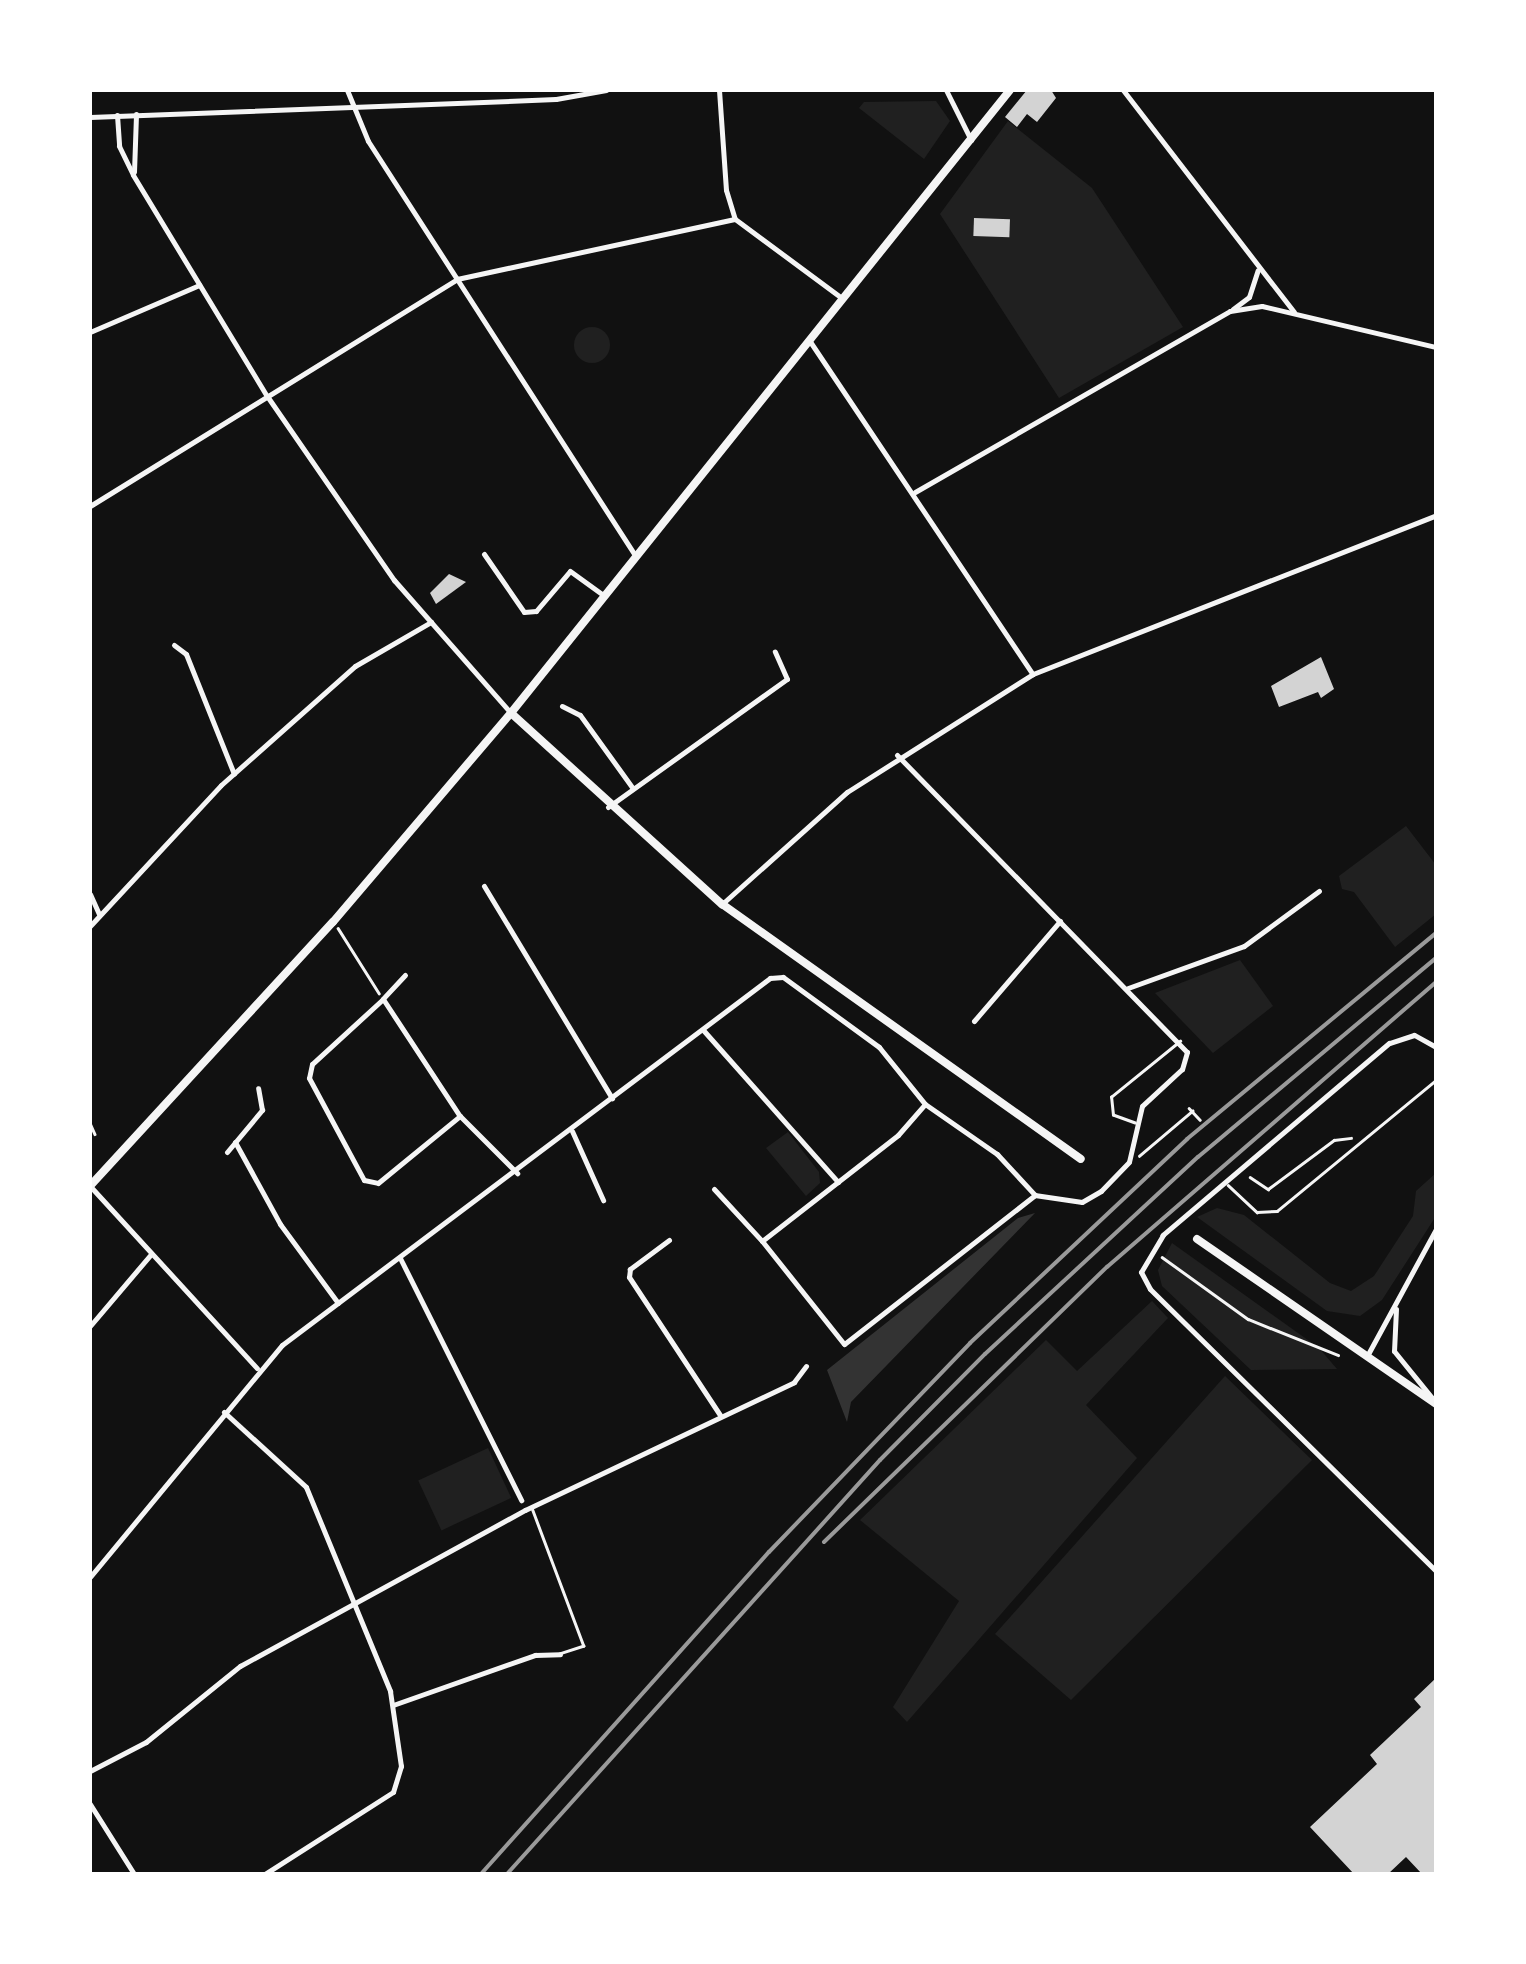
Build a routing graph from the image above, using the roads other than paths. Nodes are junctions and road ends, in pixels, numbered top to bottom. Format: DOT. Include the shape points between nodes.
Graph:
graph roads {
  1 [pos="347,90"];
  2 [pos="606,90"];
  3 [pos="719,90"];
  4 [pos="946,90"];
  5 [pos="1010,90"];
  6 [pos="1123,90"];
  7 [pos="351,104"];
  8 [pos="136,114"];
  9 [pos="117,115"];
  10 [pos="90,116"];
  11 [pos="971,140"];
  12 [pos="133,175"];
  13 [pos="735,219"];
  14 [pos="1258,267"];
  15 [pos="456,280"];
  16 [pos="199,285"];
  17 [pos="839,296"];
  18 [pos="1230,311"];
  19 [pos="1296,314"];
  20 [pos="90,330"];
  21 [pos="807,337"];
  22 [pos="1436,347"];
  23 [pos="268,396"];
  24 [pos="915,492"];
  25 [pos="90,506"];
  26 [pos="1436,515"];
  27 [pos="484,554"];
  28 [pos="634,554"];
  29 [pos="602,595"];
  30 [pos="431,622"];
  31 [pos="174,645"];
  32 [pos="774,652"];
  33 [pos="1033,674"];
  34 [pos="562,706"];
  35 [pos="511,714"];
  36 [pos="896,755"];
  37 [pos="234,774"];
  38 [pos="632,788"];
  39 [pos="608,807"];
  40 [pos="484,886"];
  41 [pos="1320,891"];
  42 [pos="90,894"];
  43 [pos="722,904"];
  44 [pos="99,914"];
  45 [pos="1060,921"];
  46 [pos="90,926"];
  47 [pos="405,975"];
  48 [pos="1128,988"];
  49 [pos="383,998"];
  50 [pos="974,1021"];
  51 [pos="704,1030"];
  52 [pos="1180,1040"];
  53 [pos="1436,1047"];
  54 [pos="1436,1080"];
  55 [pos="258,1088"];
  56 [pos="612,1098"];
  57 [pos="925,1104"];
  58 [pos="460,1116"];
  59 [pos="1136,1123"];
  60 [pos="90,1124"];
  61 [pos="572,1131"];
  62 [pos="95,1134"];
  63 [pos="234,1142"];
  64 [pos="227,1152"];
  65 [pos="1082,1160"];
  66 [pos="517,1173"];
  67 [pos="838,1182"];
  68 [pos="1228,1185"];
  69 [pos="90,1186"];
  70 [pos="714,1189"];
  71 [pos="1035,1196"];
  72 [pos="603,1200"];
  73 [pos="1436,1228"];
  74 [pos="1196,1239"];
  75 [pos="669,1240"];
  76 [pos="762,1242"];
  77 [pos="151,1254"];
  78 [pos="400,1258"];
  79 [pos="1397,1301"];
  80 [pos="338,1303"];
  81 [pos="90,1326"];
  82 [pos="1367,1356"];
  83 [pos="806,1366"];
  84 [pos="258,1369"];
  85 [pos="1436,1403"];
  86 [pos="224,1412"];
  87 [pos="720,1415"];
  88 [pos="521,1500"];
  89 [pos="532,1507"];
  90 [pos="1436,1572"];
  91 [pos="90,1577"];
  92 [pos="355,1602"];
  93 [pos="560,1654"];
  94 [pos="393,1706"];
  95 [pos="90,1771"];
  96 [pos="90,1804"];
  97 [pos="134,1874"];
  98 [pos="265,1874"];
  1 -- 7 [label="street"];
  2 -- 7 [label="street" via="556,99"];
  3 -- 13 [label="street" via="726,190"];
  4 -- 11 [label="street"];
  5 -- 11 [label="main road"];
  6 -- 14 [label="street"];
  7 -- 8 [label="street"];
  7 -- 15 [label="street"];
  8 -- 9 [label="street"];
  8 -- 12 [label="street"];
  9 -- 10 [label="street"];
  9 -- 12 [label="street" via="119,146"];
  11 -- 17 [label="main road"];
  12 -- 16 [label="street"];
  13 -- 15 [label="street"];
  13 -- 17 [label="street"];
  14 -- 18 [label="street" via="1249,296"];
  14 -- 19 [label="street"];
  15 -- 23 [label="street"];
  15 -- 28 [label="street"];
  16 -- 20 [label="street"];
  16 -- 23 [label="street"];
  17 -- 21 [label="main road"];
  18 -- 19 [label="street" via="1262,306"];
  18 -- 24 [label="street"];
  19 -- 22 [label="street"];
  21 -- 24 [label="street"];
  21 -- 28 [label="main road"];
  23 -- 25 [label="street"];
  23 -- 30 [label="street" via="394,580"];
  24 -- 33 [label="street"];
  26 -- 33 [label="street"];
  27 -- 29 [label="street" via="530,614 570,571"];
  28 -- 29 [label="main road"];
  29 -- 35 [label="main road"];
  30 -- 35 [label="street"];
  30 -- 37 [label="street" via="355,666"];
  31 -- 37 [label="street" via="186,654"];
  32 -- 38 [label="street" via="787,679"];
  33 -- 36 [label="street"];
  34 -- 38 [label="street" via="580,715"];
  35 -- 39 [label="main road"];
  35 -- 69 [label="main road" via="334,922"];
  36 -- 43 [label="street"];
  36 -- 45 [label="street"];
  37 -- 44 [label="street"];
  38 -- 39 [label="street"];
  39 -- 43 [label="main road"];
  40 -- 56 [label="street"];
  41 -- 48 [label="street" via="1244,946"];
  42 -- 44 [label="street"];
  43 -- 65 [label="main road"];
  44 -- 46 [label="street"];
  45 -- 48 [label="street"];
  45 -- 50 [label="street"];
  47 -- 49 [label="street"];
  48 -- 52 [label="street"];
  49 -- 58 [label="street"];
  49 -- 58 [label="street" via="312,1064 310,1078 364,1180 378,1183"];
  51 -- 56 [label="street"];
  51 -- 57 [label="street" via="770,978 783,977 879,1047"];
  51 -- 67 [label="street"];
  52 -- 59 [label="street" via="1186,1064 1142,1106"];
  52 -- 59 [label="lane" via="1110,1097 1113,1115"];
  53 -- 68 [label="street" via="1414,1035 1390,1043"];
  54 -- 68 [label="lane" via="1268,1214 1246,1205"];
  55 -- 63 [label="street" via="262,1110"];
  56 -- 61 [label="street"];
  57 -- 67 [label="street"];
  57 -- 71 [label="street" via="997,1154"];
  58 -- 66 [label="street"];
  59 -- 71 [label="street" via="1129,1162 1101,1191 1082,1202"];
  60 -- 62 [label="lane"];
  61 -- 66 [label="street"];
  61 -- 72 [label="street"];
  63 -- 64 [label="street"];
  63 -- 80 [label="street" via="280,1224"];
  66 -- 78 [label="street"];
  67 -- 76 [label="street"];
  68 -- 90 [label="street" via="1151,1249 1141,1272 1150,1290"];
  69 -- 77 [label="street"];
  70 -- 76 [label="street"];
  71 -- 76 [label="street" via="844,1344"];
  73 -- 79 [label="street"];
  74 -- 82 [label="main road"];
  75 -- 87 [label="street" via="630,1269 629,1277"];
  77 -- 81 [label="street"];
  77 -- 84 [label="street"];
  78 -- 80 [label="street"];
  78 -- 88 [label="street"];
  79 -- 82 [label="street"];
  79 -- 85 [label="street" via="1394,1351"];
  80 -- 84 [label="street"];
  82 -- 85 [label="main road"];
  83 -- 87 [label="street" via="794,1382"];
  84 -- 86 [label="street"];
  86 -- 91 [label="street"];
  86 -- 92 [label="street" via="306,1487"];
  87 -- 89 [label="street"];
  89 -- 92 [label="street"];
  89 -- 93 [label="lane" via="584,1646"];
  92 -- 94 [label="street"];
  92 -- 95 [label="street" via="240,1666 146,1742"];
  93 -- 94 [label="street" via="535,1656"];
  94 -- 98 [label="street" via="401,1766 393,1792"];
  96 -- 97 [label="street"];
}
